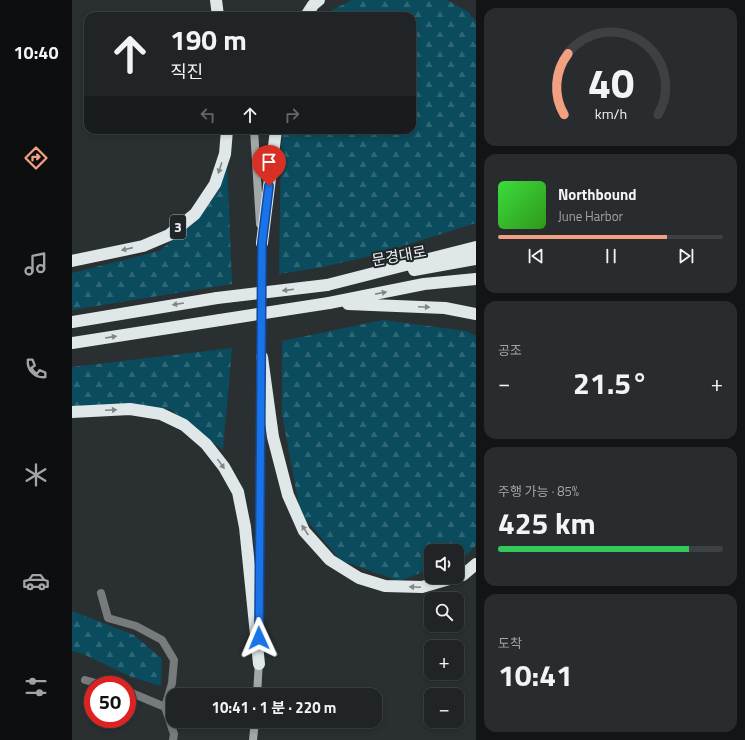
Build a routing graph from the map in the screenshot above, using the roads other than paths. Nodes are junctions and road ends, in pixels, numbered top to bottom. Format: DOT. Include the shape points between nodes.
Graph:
graph roads {
  1 [pos="217,0"];
  2 [pos="320,0"];
  3 [pos="218,12"];
  4 [pos="222,12"];
  5 [pos="308,12"];
  6 [pos="227,134"];
  7 [pos="254,134"];
  8 [pos="276,134"];
  9 [pos="262,243"];
  10 [pos="476,247"];
  11 [pos="476,259"];
  12 [pos="72,261"];
  13 [pos="476,279"];
  14 [pos="327,285"];
  15 [pos="329,303"];
  16 [pos="476,314"];
  17 [pos="72,322"];
  18 [pos="72,343"];
  19 [pos="262,357"];
  20 [pos="72,412"];
  21 [pos="476,564"];
  22 [pos="101,593"];
  23 [pos="260,664"];
  24 [pos="171,688"];
  25 [pos="258,688"];
  26 [pos="136,694"];
  27 [pos="166,706"];
  28 [pos="172,728"];
  29 [pos="254,728"];
  30 [pos="173,740"];
  31 [pos="253,740"];
  1 -- 3 [label="highway"];
  1 -- 4 [label="main road"];
  2 -- 5 [label="highway" via="313,4"];
  6 -- 12 [label="highway, 3, one-way" via="225,154 215,184 195,214 169,235 143,246"];
  7 -- 9 [label="main road"];
  8 -- 9 [label="highway"];
  9 -- 19 [label="main road"];
  10 -- 14 [label="highway"];
  11 -- 14 [label="highway, 문경대로"];
  15 -- 13 [label="highway, one-way" via="424,284"];
  14 -- 17 [label="highway, one-way, bridge" via="217,298"];
  15 -- 16 [label="highway, one-way" via="444,308"];
  18 -- 15 [label="highway, one-way, bridge"];
  21 -- 19 [label="highway, one-way" via="463,575 422,587 385,586 359,578 330,560 304,531 288,495 273,437"];
  19 -- 23 [label="main road" via="258,598"];
  20 -- 23 [label="highway, one-way" via="130,409 161,414 184,425 206,444 224,467 238,492 245,527"];
  22 -- 24 [label="lane" via="108,618 136,626 162,640 174,660"];
  23 -- 25 [label="main road"];
  26 -- 27 [label="lane"];
  28 -- 30 [label="lane"];
  29 -- 31 [label="main road"];
}
